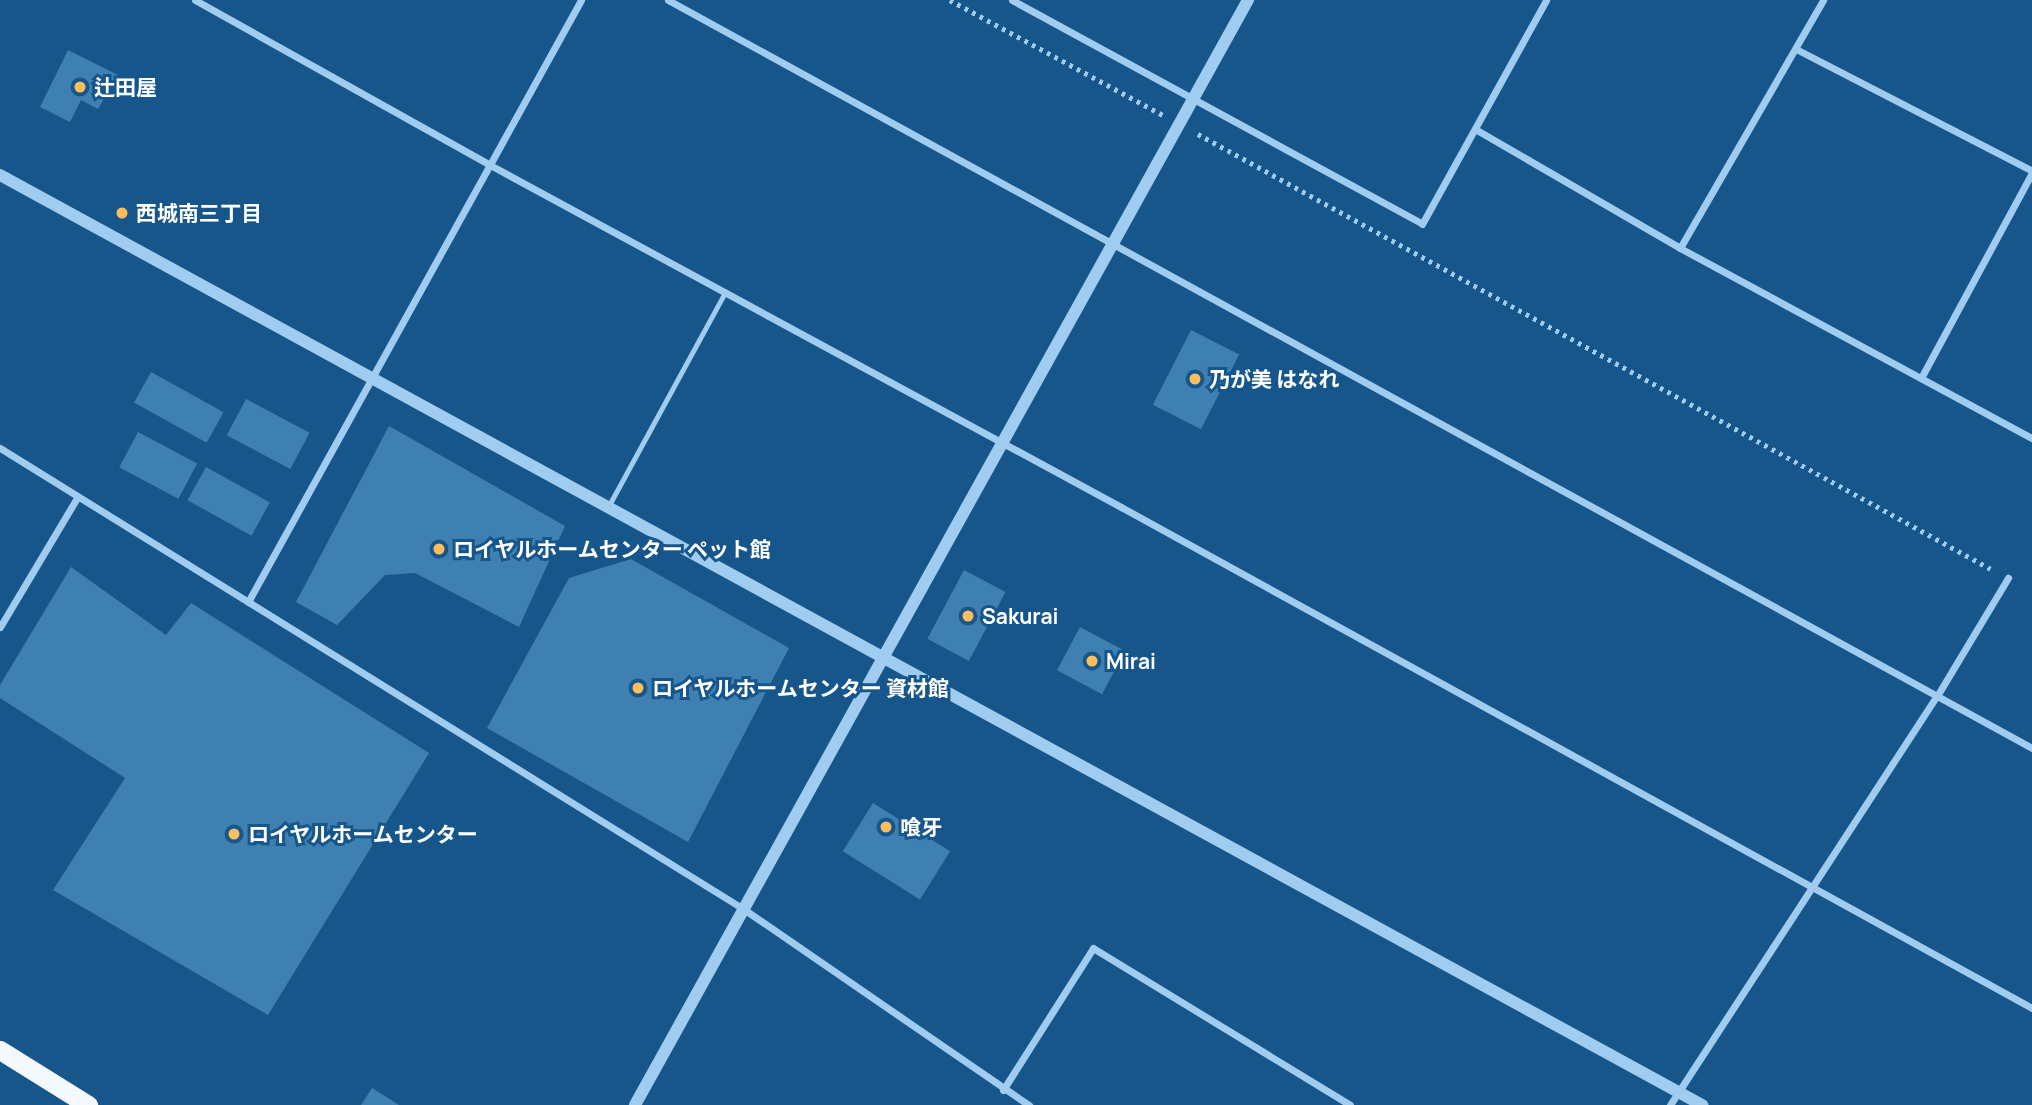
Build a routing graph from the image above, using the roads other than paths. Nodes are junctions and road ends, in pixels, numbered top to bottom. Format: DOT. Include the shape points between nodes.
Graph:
graph roads {
  1 [pos="195,0"];
  2 [pos="581,0"];
  3 [pos="668,0"];
  4 [pos="1012,0"];
  5 [pos="1248,0"];
  6 [pos="1546,0"];
  7 [pos="1823,0"];
  8 [pos="1796,49"];
  9 [pos="1193,99"];
  10 [pos="1475,129"];
  11 [pos="490,165"];
  12 [pos="2032,172"];
  13 [pos="0,175"];
  14 [pos="1114,246"];
  15 [pos="1680,248"];
  16 [pos="725,292"];
  17 [pos="1921,378"];
  18 [pos="373,381"];
  19 [pos="2032,438"];
  20 [pos="1001,442"];
  21 [pos="0,448"];
  22 [pos="78,496"];
  23 [pos="608,508"];
  24 [pos="2008,578"];
  25 [pos="248,603"];
  26 [pos="0,626"];
  27 [pos="883,657"];
  28 [pos="1937,696"];
  29 [pos="2032,748"];
  30 [pos="1813,888"];
  31 [pos="745,910"];
  32 [pos="2032,1008"];
  33 [pos="0,1050"];
  34 [pos="1003,1090"];
  35 [pos="1678,1092"];
  36 [pos="637,1104"];
  37 [pos="88,1105"];
  38 [pos="1029,1105"];
  39 [pos="1350,1105"];
  40 [pos="1670,1105"];
  41 [pos="1702,1105"];
  1 -- 11 [label="street"];
  2 -- 11 [label="street"];
  3 -- 14 [label="street"];
  4 -- 9 [label="street"];
  5 -- 9 [label="street"];
  6 -- 10 [label="street"];
  7 -- 8 [label="street"];
  8 -- 12 [label="street"];
  8 -- 15 [label="street"];
  9 -- 10 [label="street" via="1422,224"];
  9 -- 14 [label="street"];
  10 -- 15 [label="street"];
  11 -- 16 [label="street"];
  11 -- 18 [label="street"];
  12 -- 17 [label="street"];
  13 -- 18 [label="street"];
  14 -- 20 [label="street"];
  14 -- 28 [label="street"];
  15 -- 17 [label="street"];
  16 -- 20 [label="street"];
  16 -- 23 [label="lane"];
  17 -- 19 [label="street"];
  18 -- 23 [label="street"];
  18 -- 25 [label="street"];
  20 -- 27 [label="street"];
  20 -- 30 [label="street"];
  21 -- 22 [label="street"];
  22 -- 25 [label="street"];
  22 -- 26 [label="street"];
  23 -- 27 [label="street"];
  24 -- 28 [label="street"];
  25 -- 31 [label="street"];
  27 -- 31 [label="street"];
  27 -- 35 [label="street"];
  28 -- 29 [label="street"];
  28 -- 30 [label="street"];
  30 -- 32 [label="street"];
  30 -- 35 [label="street"];
  31 -- 34 [label="street"];
  31 -- 36 [label="street"];
  33 -- 37 [label="highway"];
  34 -- 38 [label="street"];
  34 -- 39 [label="street" via="1093,947"];
  35 -- 40 [label="street"];
  35 -- 41 [label="street"];
}
